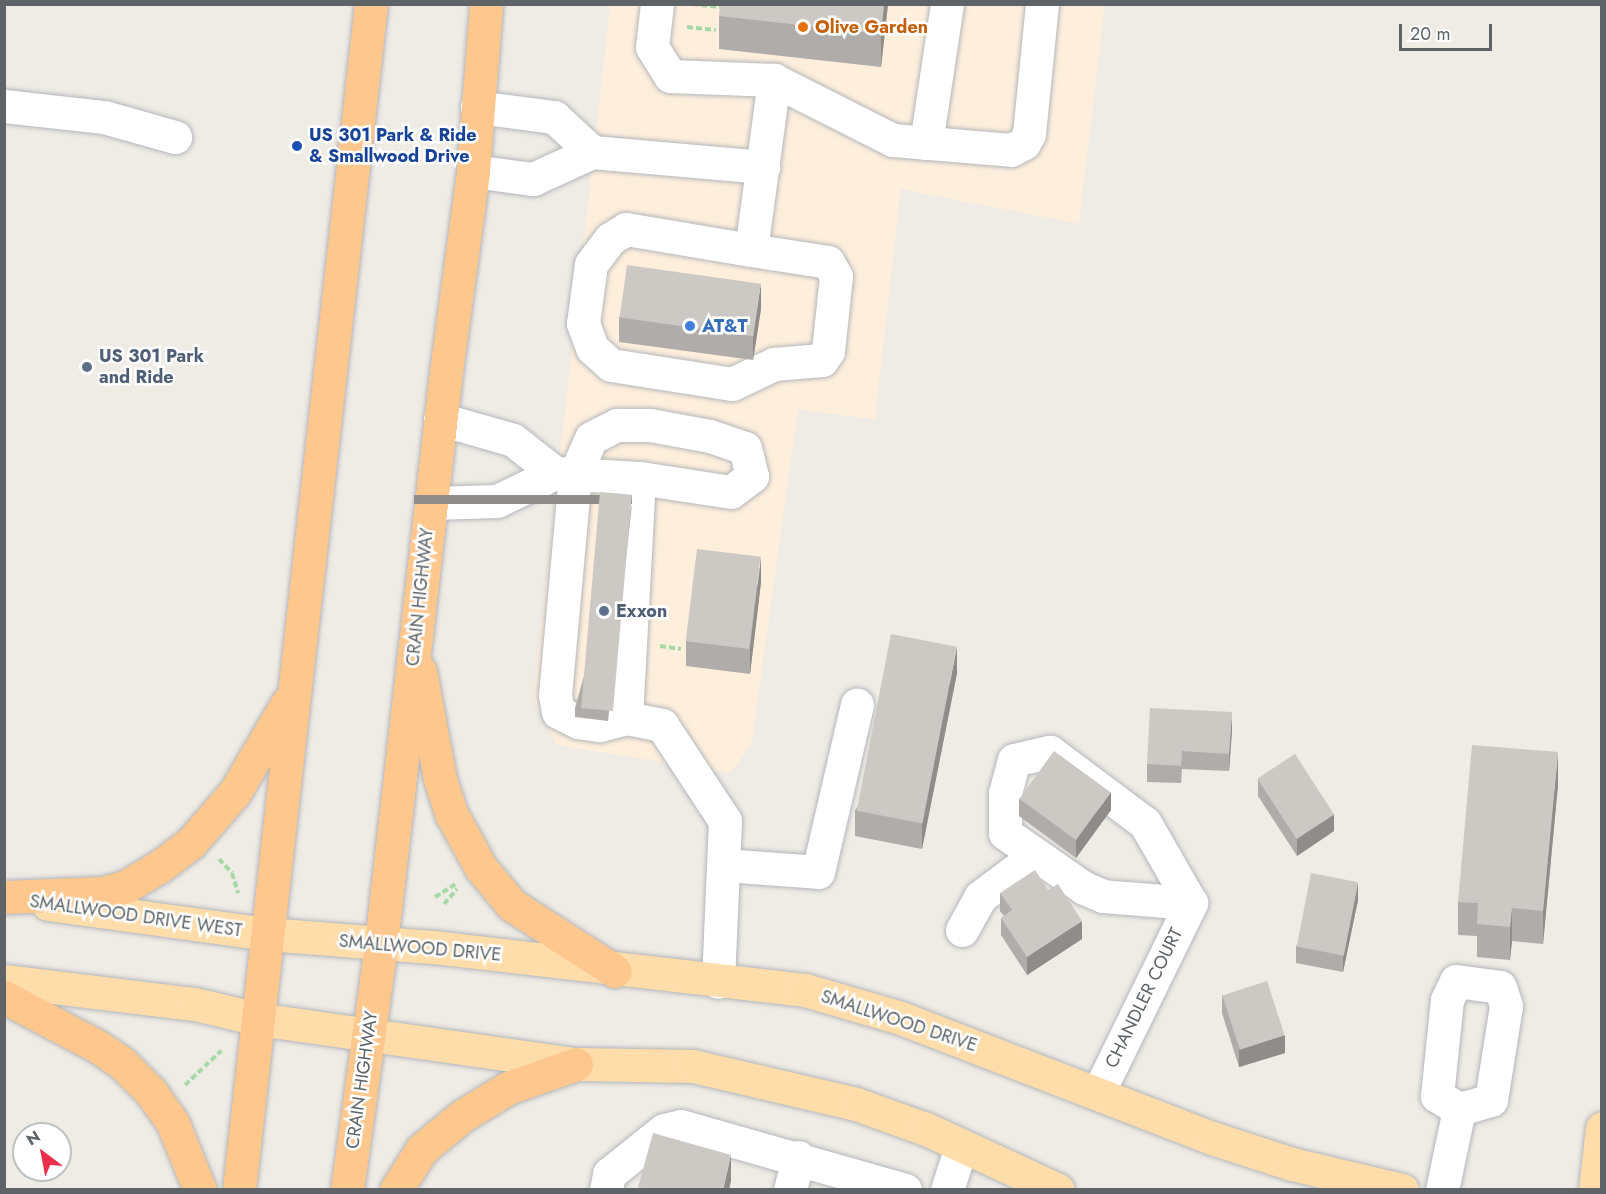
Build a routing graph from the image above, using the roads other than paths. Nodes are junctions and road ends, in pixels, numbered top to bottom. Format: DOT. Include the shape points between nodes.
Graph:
graph roads {
  1 [pos="371,4"];
  2 [pos="486,4"];
  3 [pos="657,4"];
  4 [pos="947,4"];
  5 [pos="1042,4"];
  6 [pos="774,80"];
  7 [pos="4,106"];
  8 [pos="477,106"];
  9 [pos="175,137"];
  10 [pos="926,143"];
  11 [pos="592,152"];
  12 [pos="763,167"];
  13 [pos="473,171"];
  14 [pos="751,250"];
  15 [pos="440,419"];
  16 [pos="565,474"];
  17 [pos="639,478"];
  18 [pos="431,503"];
  19 [pos="414,648"];
  20 [pos="294,690"];
  21 [pos="857,704"];
  22 [pos="626,718"];
  23 [pos="1036,855"];
  24 [pos="723,865"];
  25 [pos="4,898"];
  26 [pos="1191,903"];
  27 [pos="963,930"];
  28 [pos="267,934"];
  29 [pos="381,944"];
  30 [pos="615,971"];
  31 [pos="4,981"];
  32 [pos="717,982"];
  33 [pos="4,997"];
  34 [pos="258,1019"];
  35 [pos="368,1035"];
  36 [pos="576,1064"];
  37 [pos="1098,1094"];
  38 [pos="1459,1109"];
  39 [pos="1602,1128"];
  40 [pos="961,1147"];
  41 [pos="798,1157"];
  42 [pos="200,1190"];
  43 [pos="239,1190"];
  44 [pos="347,1190"];
  45 [pos="396,1190"];
  46 [pos="606,1190"];
  47 [pos="790,1190"];
  48 [pos="905,1190"];
  49 [pos="947,1190"];
  50 [pos="1058,1190"];
  51 [pos="1402,1190"];
  52 [pos="1442,1190"];
  53 [pos="1595,1190"];
  1 -- 20 [label="highway"];
  2 -- 8 [label="highway, CRAIN HIGHWAY"];
  3 -- 6 [label="street" via="652,47 670,76"];
  4 -- 10 [label="street"];
  5 -- 10 [label="street" via="1029,134 1024,143 1011,150"];
  6 -- 10 [label="street" via="893,140"];
  6 -- 12 [label="street"];
  7 -- 9 [label="street" via="104,117"];
  8 -- 11 [label="street" via="554,117"];
  8 -- 13 [label="highway, CRAIN HIGHWAY"];
  11 -- 12 [label="street"];
  11 -- 13 [label="street" via="534,179"];
  12 -- 14 [label="street"];
  13 -- 15 [label="highway, CRAIN HIGHWAY"];
  14 -- 14 [label="street" via="828,262 836,276 828,351 822,360 774,364 732,384 611,365 592,348 583,323 591,264 610,238 626,229"];
  15 -- 16 [label="street" via="513,440"];
  15 -- 18 [label="highway, CRAIN HIGHWAY"];
  16 -- 17 [label="street"];
  16 -- 17 [label="street" via="591,438 617,425 650,425 710,436 745,448 752,476 731,492"];
  16 -- 18 [label="street" via="497,501"];
  16 -- 22 [label="street" via="555,695 558,712 578,722 599,725"];
  17 -- 22 [label="street"];
  18 -- 19 [label="highway, CRAIN HIGHWAY"];
  19 -- 29 [label="highway, CRAIN HIGHWAY"];
  19 -- 30 [label="highway" via="429,705 440,779 464,842 493,886 512,905"];
  20 -- 25 [label="highway" via="235,792 190,844 159,867 127,886 103,893"];
  20 -- 28 [label="highway"];
  21 -- 24 [label="street" via="818,872"];
  22 -- 24 [label="street" via="662,725 724,821"];
  23 -- 26 [label="street" via="1084,888 1103,896"];
  23 -- 26 [label="street" via="1005,833 1005,793 1014,760 1050,752 1145,823"];
  23 -- 27 [label="street" via="980,897"];
  24 -- 32 [label="street"];
  25 -- 28 [label="main road, SMALLWOOD DRIVE WEST"];
  26 -- 37 [label="street, CHANDLER COURT"];
  28 -- 29 [label="main road, SMALLWOOD DRIVE"];
  28 -- 34 [label="highway"];
  29 -- 30 [label="main road, SMALLWOOD DRIVE" via="434,947"];
  29 -- 35 [label="highway, CRAIN HIGHWAY"];
  30 -- 32 [label="main road, SMALLWOOD DRIVE"];
  31 -- 34 [label="main road" via="195,1004"];
  32 -- 37 [label="main road, SMALLWOOD DRIVE" via="805,990 901,1018"];
  33 -- 42 [label="highway" via="122,1063 151,1092 172,1124"];
  34 -- 35 [label="main road"];
  34 -- 43 [label="highway"];
  35 -- 36 [label="main road"];
  35 -- 44 [label="highway, CRAIN HIGHWAY"];
  36 -- 40 [label="main road" via="693,1066 856,1104 926,1129"];
  36 -- 45 [label="highway" via="508,1089 462,1116 422,1149"];
  37 -- 51 [label="main road, SMALLWOOD DRIVE" via="1292,1164"];
  38 -- 52 [label="street"];
  39 -- 53 [label="main road"];
  40 -- 49 [label="street"];
  40 -- 50 [label="main road"];
  41 -- 46 [label="street" via="681,1126 663,1130 609,1174"];
  41 -- 47 [label="street"];
  41 -- 48 [label="street"];
}
